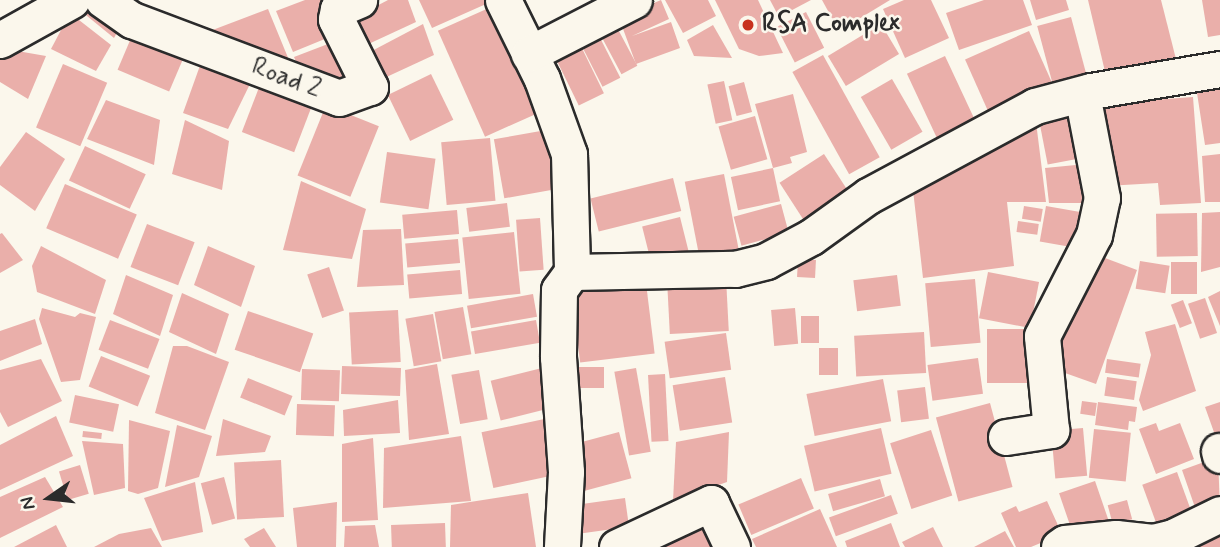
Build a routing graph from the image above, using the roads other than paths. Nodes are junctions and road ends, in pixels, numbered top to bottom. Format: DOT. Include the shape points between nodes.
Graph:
graph roads {
  1 [pos="72,0"];
  2 [pos="103,0"];
  3 [pos="359,0"];
  4 [pos="503,0"];
  5 [pos="634,0"];
  6 [pos="0,40"];
  7 [pos="529,54"];
  8 [pos="1220,69"];
  9 [pos="1083,93"];
  10 [pos="572,272"];
  11 [pos="1006,437"];
  12 [pos="1220,514"];
  13 [pos="562,547"];
  14 [pos="617,547"];
  15 [pos="732,547"];
  16 [pos="1059,547"];
  1 -- 6 [label="street"];
  2 -- 3 [label="street, Road 2" via="132,20 339,98 370,87 336,19 338,9"];
  4 -- 7 [label="street"];
  5 -- 7 [label="street"];
  7 -- 10 [label="street" via="569,154"];
  8 -- 9 [label="street"];
  9 -- 10 [label="street" via="1035,106 869,196 766,261 735,269"];
  9 -- 11 [label="street" via="1102,198 1094,235 1042,335 1051,430"];
  10 -- 13 [label="street" via="559,290 558,357 566,472"];
  12 -- 16 [label="street" via="1153,542 1116,538"];
  14 -- 15 [label="street" via="710,503"];
}
